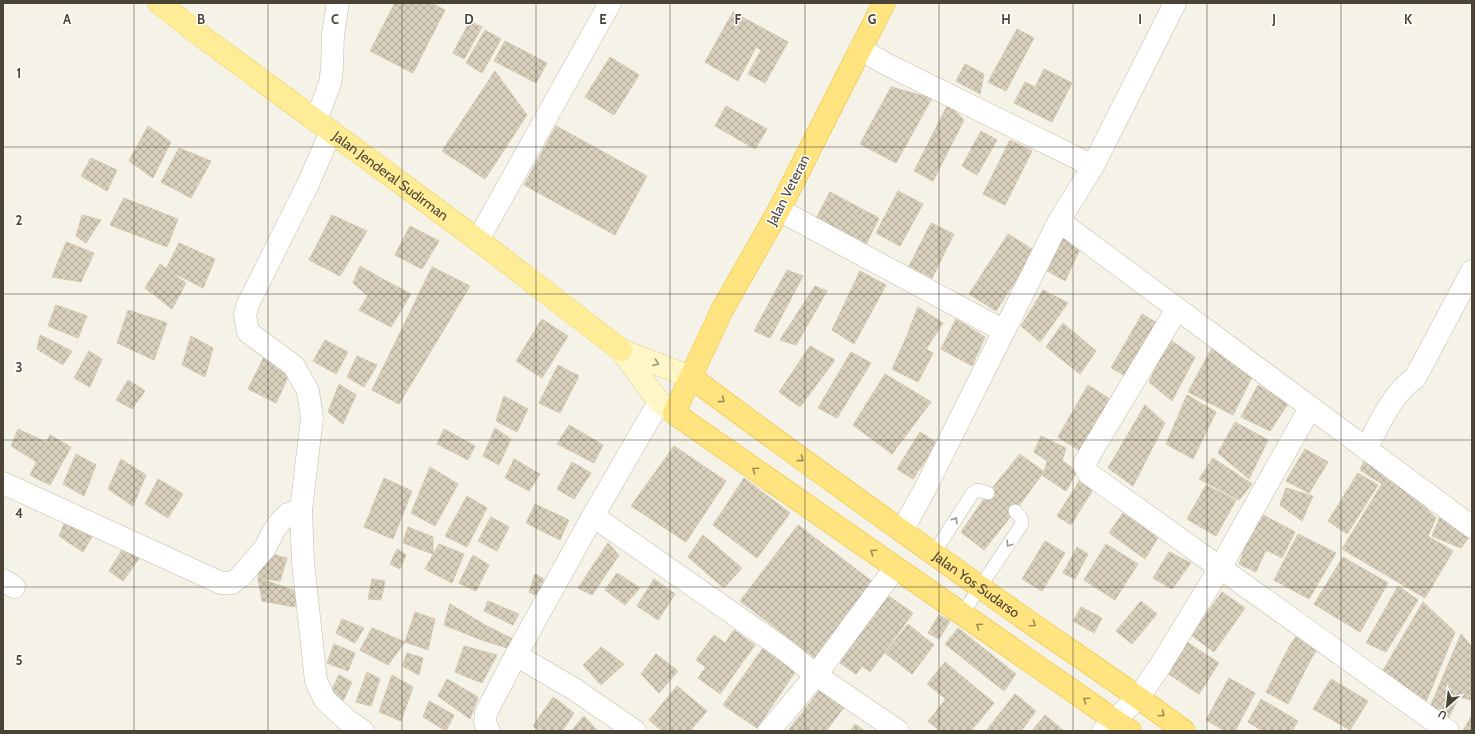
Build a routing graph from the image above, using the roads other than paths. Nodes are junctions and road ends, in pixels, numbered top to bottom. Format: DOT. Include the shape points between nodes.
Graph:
graph roads {
  1 [pos="159,3"];
  2 [pos="338,3"];
  3 [pos="610,3"];
  4 [pos="884,3"];
  5 [pos="1169,5"];
  6 [pos="860,49"];
  7 [pos="323,126"];
  8 [pos="1093,166"];
  9 [pos="779,210"];
  10 [pos="1059,221"];
  11 [pos="478,240"];
  12 [pos="1472,271"];
  13 [pos="1177,309"];
  14 [pos="1004,332"];
  15 [pos="621,350"];
  16 [pos="691,377"];
  17 [pos="666,407"];
  18 [pos="1310,408"];
  19 [pos="1366,449"];
  20 [pos="3,483"];
  21 [pos="988,493"];
  22 [pos="301,510"];
  23 [pos="1015,511"];
  24 [pos="593,516"];
  25 [pos="1472,527"];
  26 [pos="902,531"];
  27 [pos="934,553"];
  28 [pos="895,568"];
  29 [pos="1220,568"];
  30 [pos="980,587"];
  31 [pos="962,614"];
  32 [pos="516,655"];
  33 [pos="816,675"];
  34 [pos="1139,697"];
  35 [pos="1116,727"];
  36 [pos="363,731"];
  37 [pos="489,731"];
  38 [pos="635,731"];
  39 [pos="770,731"];
  40 [pos="898,731"];
  41 [pos="1184,731"];
  42 [pos="1448,731"];
  1 -- 7 [label="main road, Jalan Jenderal Sudirman"];
  2 -- 7 [label="street" via="333,34 332,69"];
  3 -- 11 [label="street"];
  4 -- 6 [label="highway, Jalan Veteran"];
  5 -- 8 [label="street"];
  6 -- 8 [label="street"];
  6 -- 9 [label="highway, Jalan Veteran"];
  7 -- 11 [label="main road, Jalan Jenderal Sudirman"];
  7 -- 22 [label="street" via="309,182 248,304 245,315 248,332 294,366 308,391 312,418"];
  8 -- 10 [label="street"];
  9 -- 14 [label="street"];
  9 -- 16 [label="highway, Jalan Veteran" via="722,310"];
  10 -- 13 [label="street"];
  10 -- 14 [label="street"];
  11 -- 15 [label="main road, Jalan Jenderal Sudirman"];
  12 -- 19 [label="street" via="1416,378 1398,393"];
  13 -- 18 [label="street"];
  13 -- 29 [label="street" via="1085,462 1085,466 1089,474"];
  14 -- 26 [label="street"];
  15 -- 16 [label="main road, one-way"];
  15 -- 17 [label="main road"];
  16 -- 17 [label="highway, Jalan Veteran"];
  16 -- 26 [label="highway, Jalan Yos Sudarso, one-way"];
  17 -- 24 [label="street"];
  28 -- 17 [label="highway, one-way"];
  18 -- 19 [label="street"];
  18 -- 29 [label="street"];
  19 -- 25 [label="street"];
  20 -- 22 [label="street" via="221,583 232,583 240,577 265,548 280,522 288,514"];
  27 -- 21 [label="lane, one-way" via="972,494 978,490"];
  22 -- 36 [label="street" via="303,562 316,681 325,700"];
  23 -- 30 [label="lane, one-way" via="1022,524"];
  24 -- 32 [label="street"];
  24 -- 33 [label="street" via="786,650"];
  26 -- 27 [label="highway, Jalan Yos Sudarso"];
  27 -- 30 [label="highway, Jalan Yos Sudarso"];
  28 -- 31 [label="highway"];
  28 -- 33 [label="street"];
  29 -- 34 [label="street"];
  29 -- 42 [label="street"];
  30 -- 31 [label="lane"];
  30 -- 34 [label="highway, Jalan Yos Sudarso, one-way"];
  35 -- 31 [label="highway, one-way"];
  32 -- 37 [label="street" via="486,713 485,723"];
  32 -- 38 [label="street" via="574,689"];
  33 -- 39 [label="street"];
  33 -- 40 [label="street"];
  34 -- 35 [label="street"];
  34 -- 41 [label="highway, Jalan Yos Sudarso, one-way"];
}
